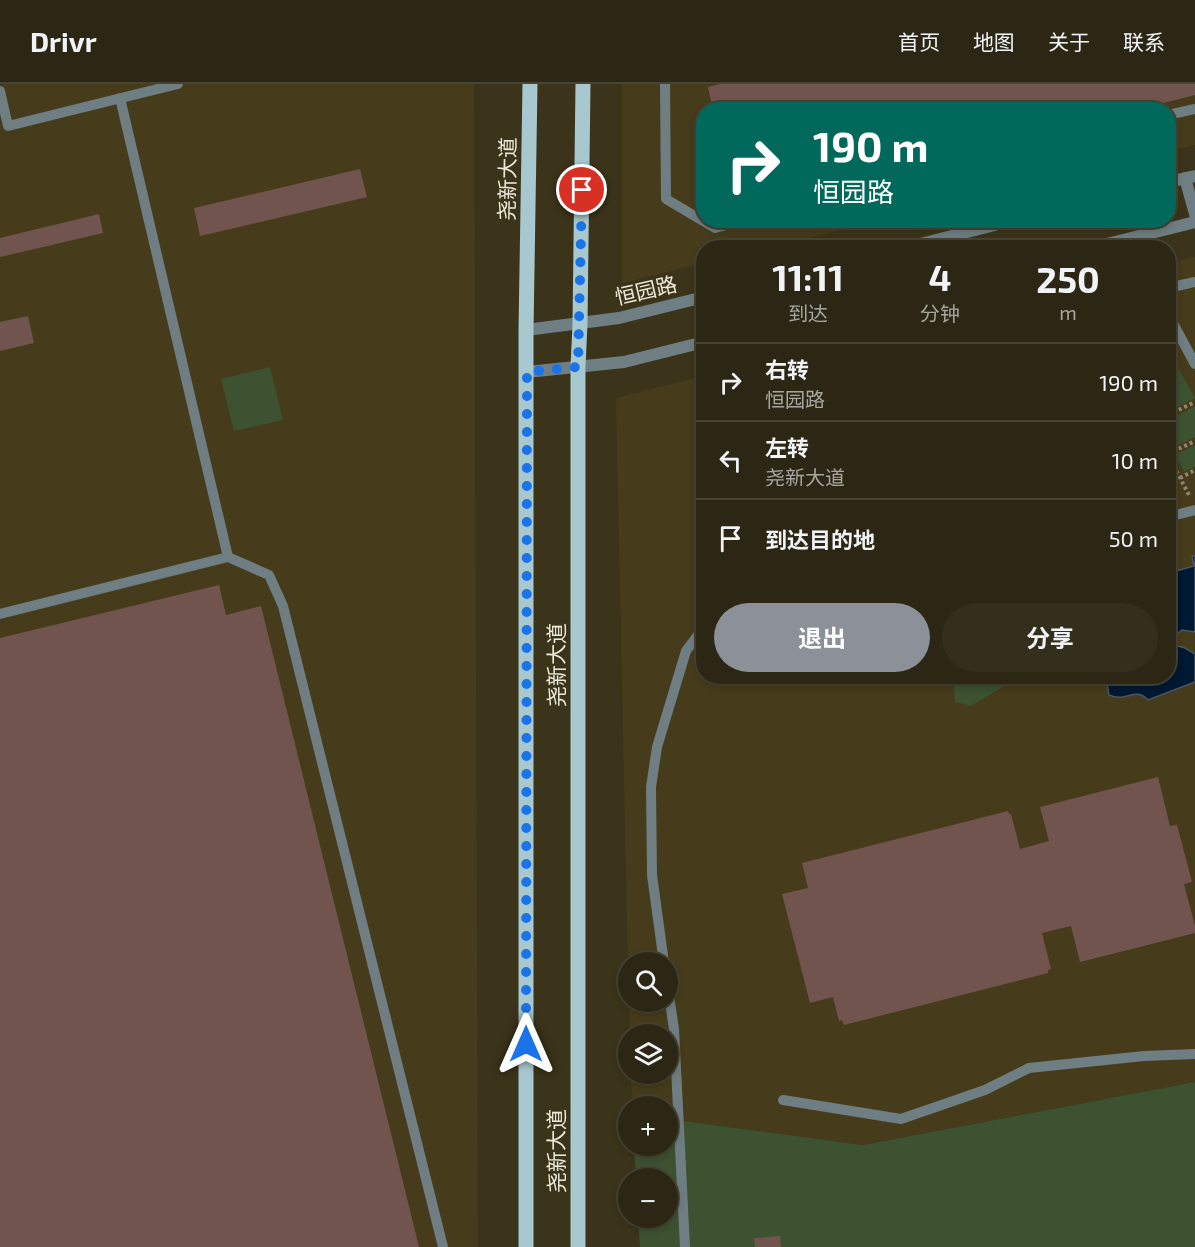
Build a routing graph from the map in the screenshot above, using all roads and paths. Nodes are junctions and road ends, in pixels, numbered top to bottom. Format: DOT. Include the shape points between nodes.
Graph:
graph roads {
  1 [pos="178,84"];
  2 [pos="530,84"];
  3 [pos="582,84"];
  4 [pos="665,84"];
  5 [pos="0,91"];
  6 [pos="120,98"];
  7 [pos="1195,109"];
  8 [pos="1176,113"];
  9 [pos="1190,177"];
  10 [pos="1195,214"];
  11 [pos="696,217"];
  12 [pos="1195,222"];
  13 [pos="1176,227"];
  14 [pos="983,228"];
  15 [pos="1171,228"];
  16 [pos="936,240"];
  17 [pos="1123,240"];
  18 [pos="1195,282"];
  19 [pos="1176,286"];
  20 [pos="696,299"];
  21 [pos="580,324"];
  22 [pos="1176,329"];
  23 [pos="526,330"];
  24 [pos="696,344"];
  25 [pos="1195,364"];
  26 [pos="578,367"];
  27 [pos="527,372"];
  28 [pos="1195,402"];
  29 [pos="1176,412"];
  30 [pos="1195,441"];
  31 [pos="1176,451"];
  32 [pos="1176,470"];
  33 [pos="1195,470"];
  34 [pos="1180,478"];
  35 [pos="1190,497"];
  36 [pos="1195,510"];
  37 [pos="1176,515"];
  38 [pos="228,557"];
  39 [pos="0,614"];
  40 [pos="696,638"];
  41 [pos="662,952"];
  42 [pos="671,1012"];
  43 [pos="1195,1054"];
  44 [pos="783,1100"];
  45 [pos="443,1247"];
  46 [pos="526,1247"];
  47 [pos="578,1247"];
  48 [pos="685,1247"];
  1 -- 6 [label="lane"];
  2 -- 23 [label="main road, 尧新大道"];
  3 -- 21 [label="main road, 尧新大道"];
  4 -- 11 [label="lane" via="666,199"];
  5 -- 6 [label="lane" via="8,126"];
  6 -- 38 [label="lane"];
  7 -- 8 [label="lane"];
  9 -- 10 [label="street"];
  12 -- 13 [label="street"];
  14 -- 16 [label="street"];
  15 -- 17 [label="street"];
  18 -- 19 [label="lane"];
  20 -- 21 [label="street, 恒园路"];
  21 -- 23 [label="street, 恒园路"];
  21 -- 26 [label="main road, 尧新大道"];
  22 -- 25 [label="lane"];
  23 -- 27 [label="main road, 尧新大道"];
  24 -- 26 [label="street" via="624,362"];
  26 -- 27 [label="street"];
  26 -- 47 [label="main road, 尧新大道"];
  27 -- 46 [label="main road, 尧新大道"];
  28 -- 29 [label="path"];
  30 -- 31 [label="path"];
  32 -- 34 [label="path"];
  33 -- 34 [label="path"];
  34 -- 35 [label="path"];
  36 -- 37 [label="lane"];
  38 -- 39 [label="lane"];
  38 -- 45 [label="lane" via="269,575 283,606"];
  40 -- 41 [label="lane" via="686,651 657,747 651,787 652,875"];
  42 -- 48 [label="lane"];
  43 -- 44 [label="lane" via="1029,1068 985,1090 901,1119"];
}
